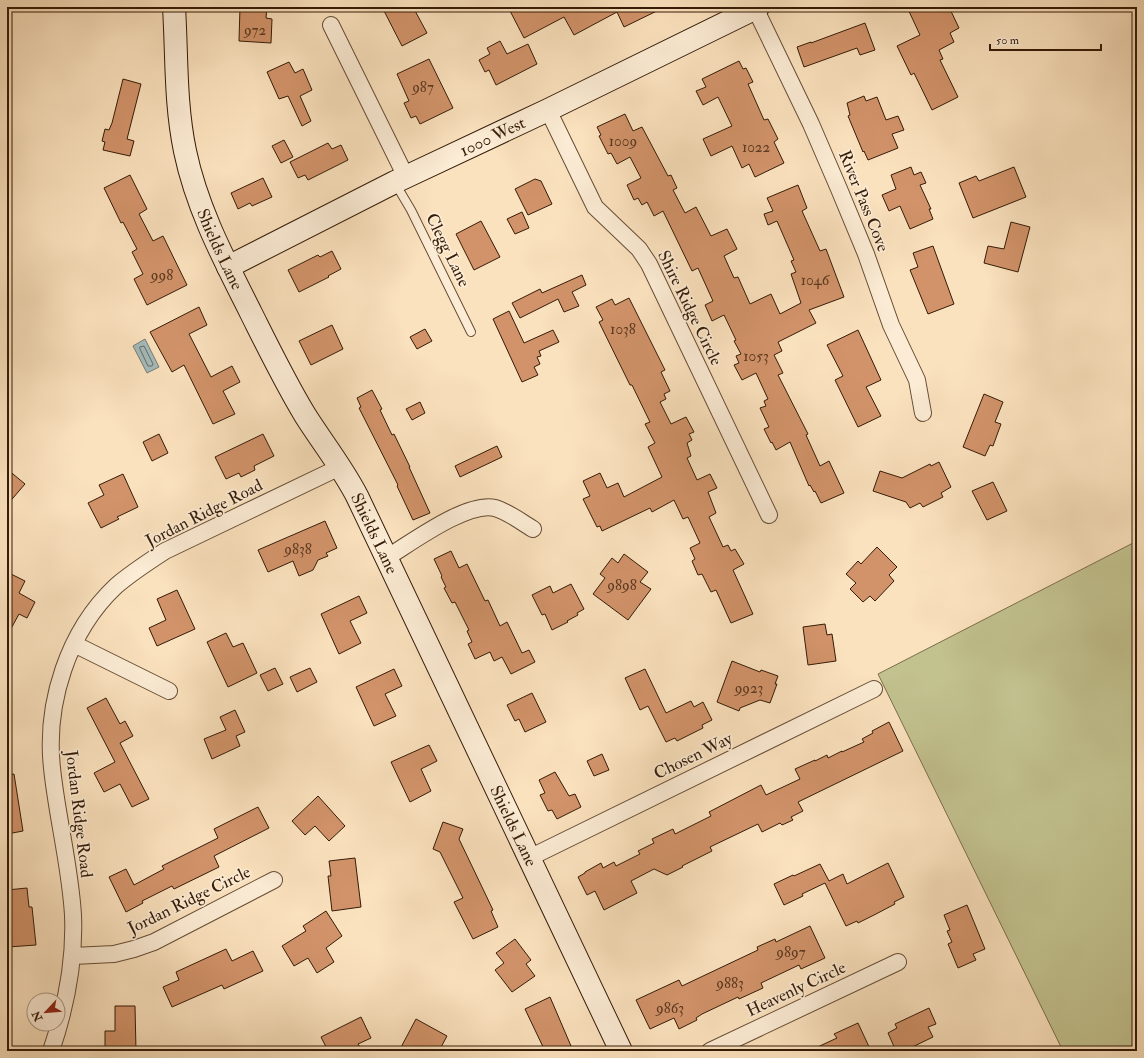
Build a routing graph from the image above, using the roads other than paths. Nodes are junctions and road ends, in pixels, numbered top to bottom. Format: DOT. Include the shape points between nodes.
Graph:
graph roads {
  1 [pos="174,7"];
  2 [pos="756,8"];
  3 [pos="331,25"];
  4 [pos="548,110"];
  5 [pos="401,180"];
  6 [pos="228,267"];
  7 [pos="471,332"];
  8 [pos="923,413"];
  9 [pos="340,467"];
  10 [pos="769,515"];
  11 [pos="533,529"];
  12 [pos="386,558"];
  13 [pos="74,644"];
  14 [pos="874,688"];
  15 [pos="169,691"];
  16 [pos="529,858"];
  17 [pos="274,880"];
  18 [pos="73,956"];
  19 [pos="898,962"];
  20 [pos="51,1051"];
  21 [pos="620,1051"];
  22 [pos="710,1051"];
  1 -- 6 [label="main road, Shields Lane" via="178,104 185,152 198,200"];
  2 -- 4 [label="main road, 1000 West"];
  2 -- 8 [label="street, River Pass Cove" via="811,124 866,254 891,325 917,380"];
  3 -- 5 [label="street"];
  4 -- 5 [label="main road, 1000 West"];
  4 -- 10 [label="street, Shire Ridge Circle" via="596,207 639,249 649,264"];
  5 -- 6 [label="main road, 1000 West"];
  5 -- 7 [label="lane, Clegg Lane" via="411,210"];
  6 -- 9 [label="main road, Shields Lane" via="294,397"];
  9 -- 12 [label="main road, Shields Lane" via="357,496"];
  9 -- 13 [label="street, Jordan Ridge Road" via="140,567 96,608"];
  11 -- 12 [label="street" via="506,512 494,508 471,510"];
  12 -- 16 [label="main road, Shields Lane"];
  13 -- 15 [label="street"];
  13 -- 18 [label="street, Jordan Ridge Road" via="61,673 51,735 51,767 73,914"];
  14 -- 16 [label="street, Chosen Way"];
  16 -- 21 [label="main road, Shields Lane"];
  17 -- 18 [label="street, Jordan Ridge Circle" via="134,950 114,954"];
  18 -- 20 [label="street, Jordan Ridge Road" via="60,1024"];
  19 -- 22 [label="street, Heavenly Circle"];
}
